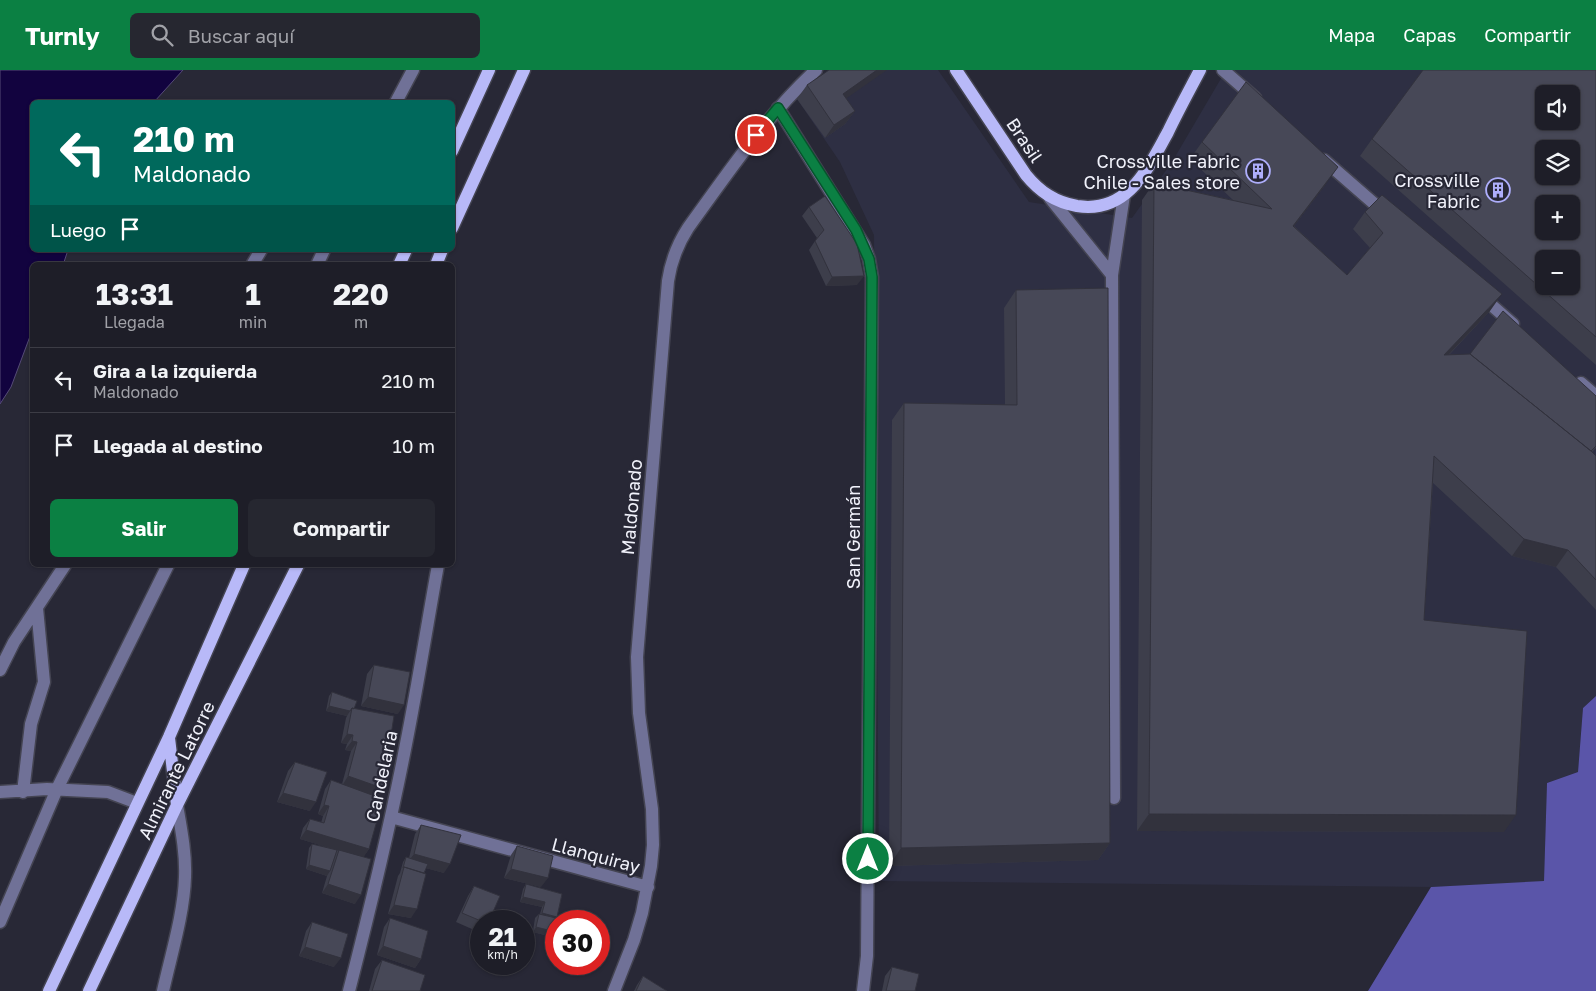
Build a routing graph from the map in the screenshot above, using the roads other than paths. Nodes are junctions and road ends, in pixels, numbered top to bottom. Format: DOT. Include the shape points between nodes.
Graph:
graph roads {
  1 [pos="413,70"];
  2 [pos="489,70"];
  3 [pos="524,70"];
  4 [pos="816,70"];
  5 [pos="956,70"];
  6 [pos="1200,70"];
  7 [pos="1223,70"];
  8 [pos="397,100"];
  9 [pos="1263,105"];
  10 [pos="778,108"];
  11 [pos="455,144"];
  12 [pos="1312,149"];
  13 [pos="1124,195"];
  14 [pos="1050,198"];
  15 [pos="455,221"];
  16 [pos="1398,225"];
  17 [pos="1112,275"];
  18 [pos="1472,288"];
  19 [pos="1523,332"];
  20 [pos="1574,377"];
  21 [pos="1596,396"];
  22 [pos="64,567"];
  23 [pos="167,567"];
  24 [pos="243,567"];
  25 [pos="297,567"];
  26 [pos="438,567"];
  27 [pos="37,608"];
  28 [pos="0,670"];
  29 [pos="169,737"];
  30 [pos="57,789"];
  31 [pos="0,792"];
  32 [pos="22,792"];
  33 [pos="1114,798"];
  34 [pos="137,803"];
  35 [pos="178,804"];
  36 [pos="391,817"];
  37 [pos="648,887"];
  38 [pos="0,922"];
  39 [pos="49,991"];
  40 [pos="89,991"];
  41 [pos="163,991"];
  42 [pos="349,991"];
  43 [pos="614,991"];
  44 [pos="863,991"];
  1 -- 8 [label="street"];
  2 -- 11 [label="main road"];
  3 -- 15 [label="main road"];
  4 -- 10 [label="street, Maldonado"];
  5 -- 14 [label="main road, Brasil" via="1026,174"];
  6 -- 13 [label="main road" via="1145,174"];
  7 -- 9 [label="street"];
  10 -- 37 [label="street, Maldonado" via="688,228 675,251 668,281 637,657 639,713 653,827"];
  10 -- 44 [label="street, San Germán" via="856,230 869,259 872,277 867,956"];
  12 -- 16 [label="street"];
  13 -- 14 [label="main road, Brasil" via="1111,202 1083,207"];
  13 -- 17 [label="street"];
  14 -- 17 [label="street"];
  17 -- 33 [label="street"];
  18 -- 19 [label="street"];
  20 -- 21 [label="street"];
  22 -- 27 [label="street"];
  23 -- 30 [label="street"];
  24 -- 29 [label="main road, Almirante Latorre"];
  25 -- 35 [label="main road, Almirante Latorre"];
  26 -- 36 [label="street, Candelaria"];
  27 -- 28 [label="street"];
  27 -- 32 [label="street" via="44,682 31,724"];
  29 -- 34 [label="main road, Almirante Latorre"];
  29 -- 35 [label="main road"];
  30 -- 32 [label="street"];
  30 -- 34 [label="street" via="108,792"];
  30 -- 38 [label="street"];
  31 -- 32 [label="street"];
  34 -- 39 [label="main road, Almirante Latorre"];
  35 -- 40 [label="main road, Almirante Latorre"];
  35 -- 41 [label="street" via="186,877"];
  36 -- 37 [label="street, Llanquiray"];
  36 -- 42 [label="street, Candelaria"];
  37 -- 43 [label="street, Maldonado" via="634,940"];
}
